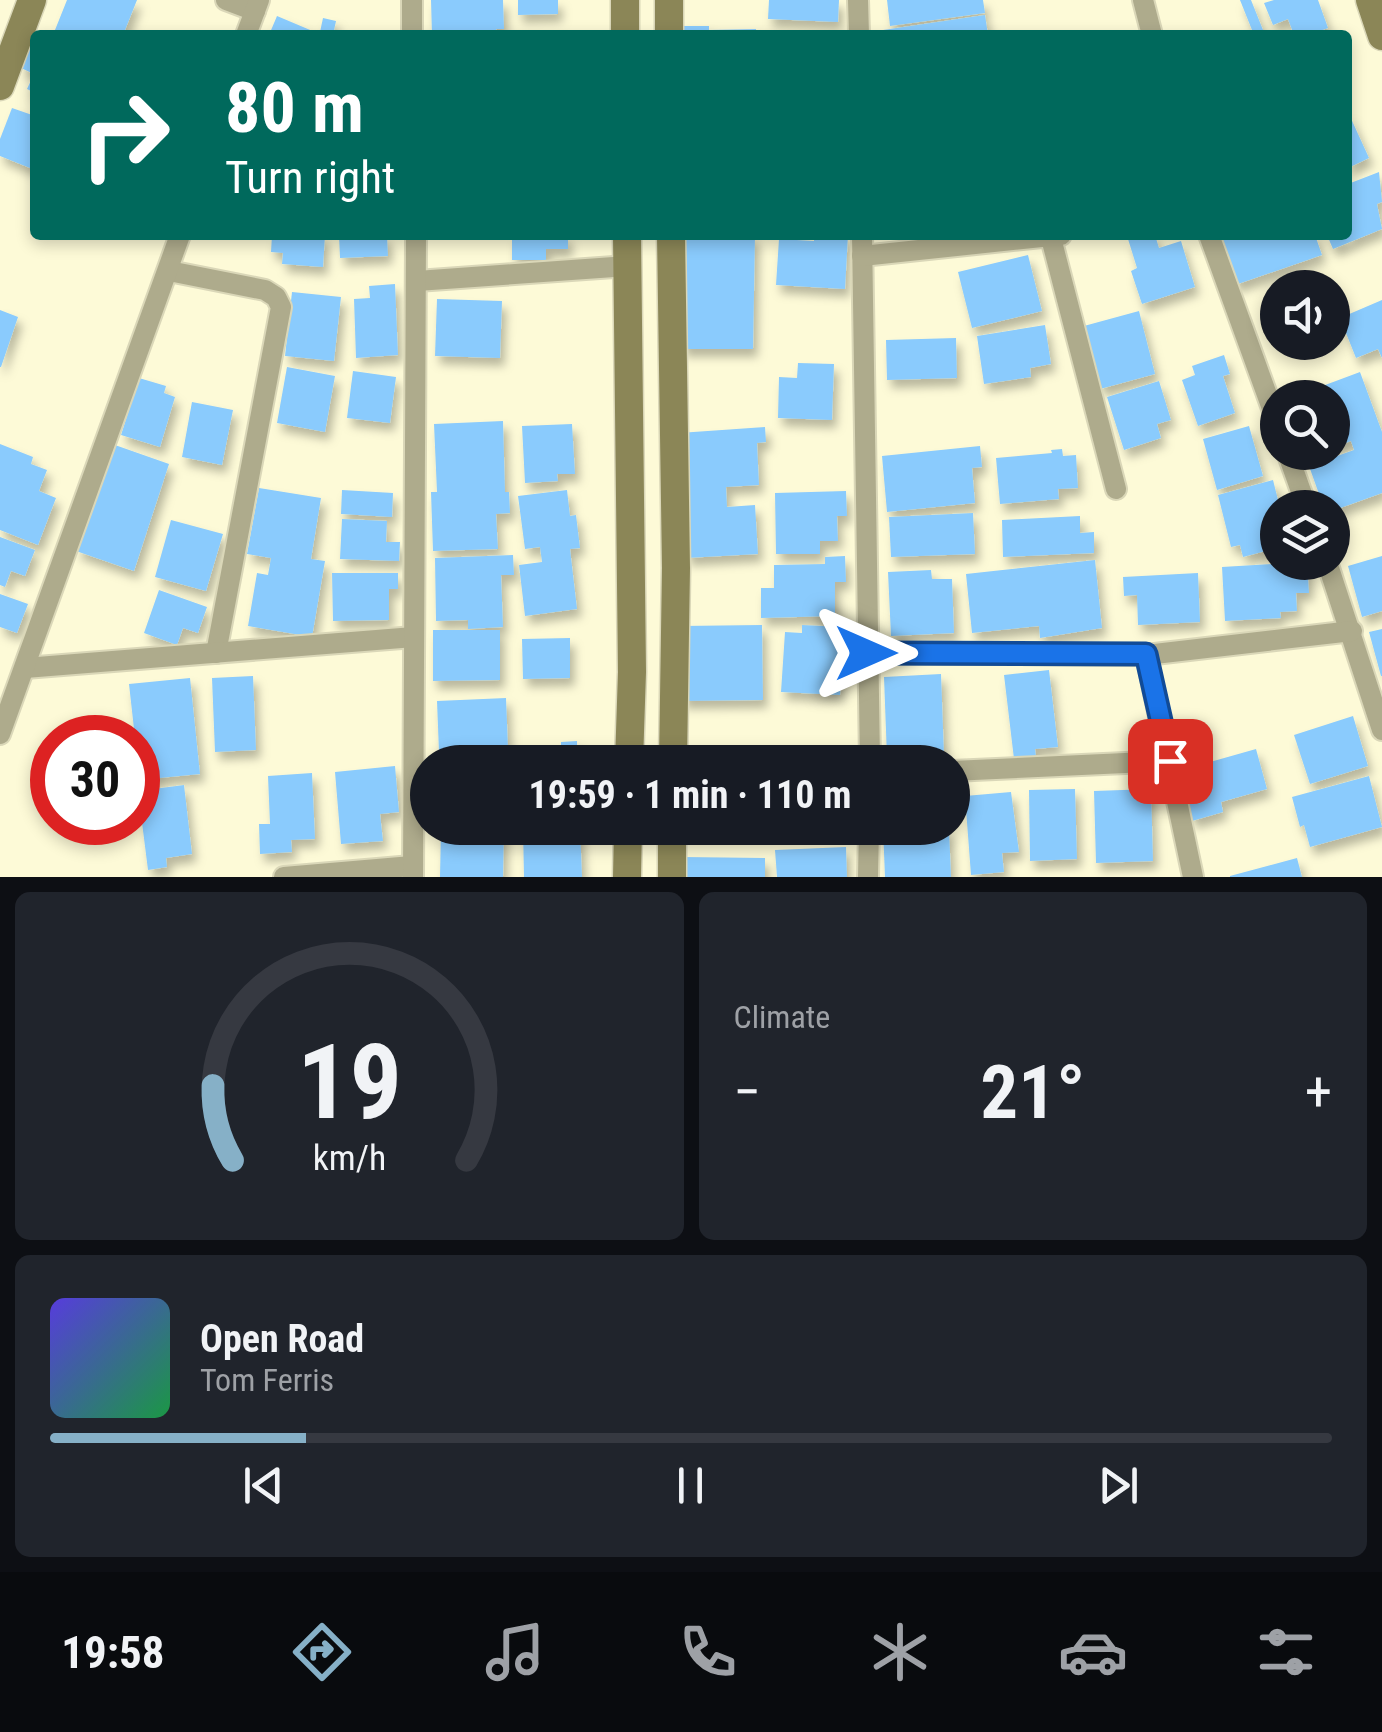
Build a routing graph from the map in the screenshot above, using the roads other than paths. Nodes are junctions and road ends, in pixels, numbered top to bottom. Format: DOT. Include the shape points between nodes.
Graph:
graph roads {
  1 [pos="32,0"];
  2 [pos="226,0"];
  3 [pos="412,0"];
  4 [pos="625,0"];
  5 [pos="669,0"];
  6 [pos="858,0"];
  7 [pos="1143,0"];
  8 [pos="1370,0"];
  9 [pos="257,5"];
  10 [pos="248,30"];
  11 [pos="412,30"];
  12 [pos="625,30"];
  13 [pos="669,30"];
  14 [pos="858,30"];
  15 [pos="1151,30"];
  16 [pos="1382,36"];
  17 [pos="0,86"];
  18 [pos="178,240"];
  19 [pos="416,240"];
  20 [pos="628,240"];
  21 [pos="671,240"];
  22 [pos="970,240"];
  23 [pos="1057,240"];
  24 [pos="1211,240"];
  25 [pos="862,245"];
  26 [pos="628,266"];
  27 [pos="168,271"];
  28 [pos="417,281"];
  29 [pos="1262,380"];
  30 [pos="1116,489"];
  31 [pos="1334,580"];
  32 [pos="1352,631"];
  33 [pos="414,637"];
  34 [pos="216,652"];
  35 [pos="866,653"];
  36 [pos="1146,654"];
  37 [pos="25,668"];
  38 [pos="674,671"];
  39 [pos="632,672"];
  40 [pos="1382,730"];
  41 [pos="0,734"];
  42 [pos="630,745"];
  43 [pos="673,745"];
  44 [pos="869,745"];
  45 [pos="1170,761"];
  46 [pos="970,770"];
  47 [pos="628,845"];
  48 [pos="672,845"];
  49 [pos="869,845"];
  50 [pos="412,871"];
  51 [pos="284,877"];
  52 [pos="628,877"];
  53 [pos="672,877"];
  54 [pos="868,877"];
  55 [pos="1178,877"];
  56 [pos="1193,877"];
  1 -- 17 [label="street"];
  2 -- 9 [label="street"];
  3 -- 11 [label="street"];
  4 -- 12 [label="street"];
  5 -- 13 [label="street"];
  6 -- 14 [label="street"];
  7 -- 15 [label="street"];
  8 -- 16 [label="street"];
  9 -- 10 [label="street"];
  18 -- 27 [label="street"];
  19 -- 28 [label="street"];
  20 -- 26 [label="street"];
  21 -- 38 [label="street"];
  22 -- 25 [label="street"];
  23 -- 30 [label="street"];
  24 -- 29 [label="street"];
  25 -- 35 [label="street"];
  26 -- 28 [label="street"];
  26 -- 39 [label="street"];
  27 -- 34 [label="street" via="265,290 281,307"];
  27 -- 37 [label="street"];
  28 -- 33 [label="street"];
  31 -- 32 [label="street"];
  32 -- 36 [label="street"];
  32 -- 40 [label="street"];
  33 -- 34 [label="street"];
  33 -- 50 [label="street"];
  34 -- 37 [label="street"];
  35 -- 36 [label="street"];
  35 -- 44 [label="street"];
  36 -- 45 [label="street"];
  37 -- 41 [label="street"];
  38 -- 39 [label="street"];
  38 -- 43 [label="street"];
  39 -- 42 [label="street"];
  45 -- 46 [label="street"];
  45 -- 56 [label="street"];
  47 -- 52 [label="street"];
  48 -- 53 [label="street"];
  49 -- 54 [label="street"];
  50 -- 51 [label="street"];
  55 -- 56 [label="street"];
}
